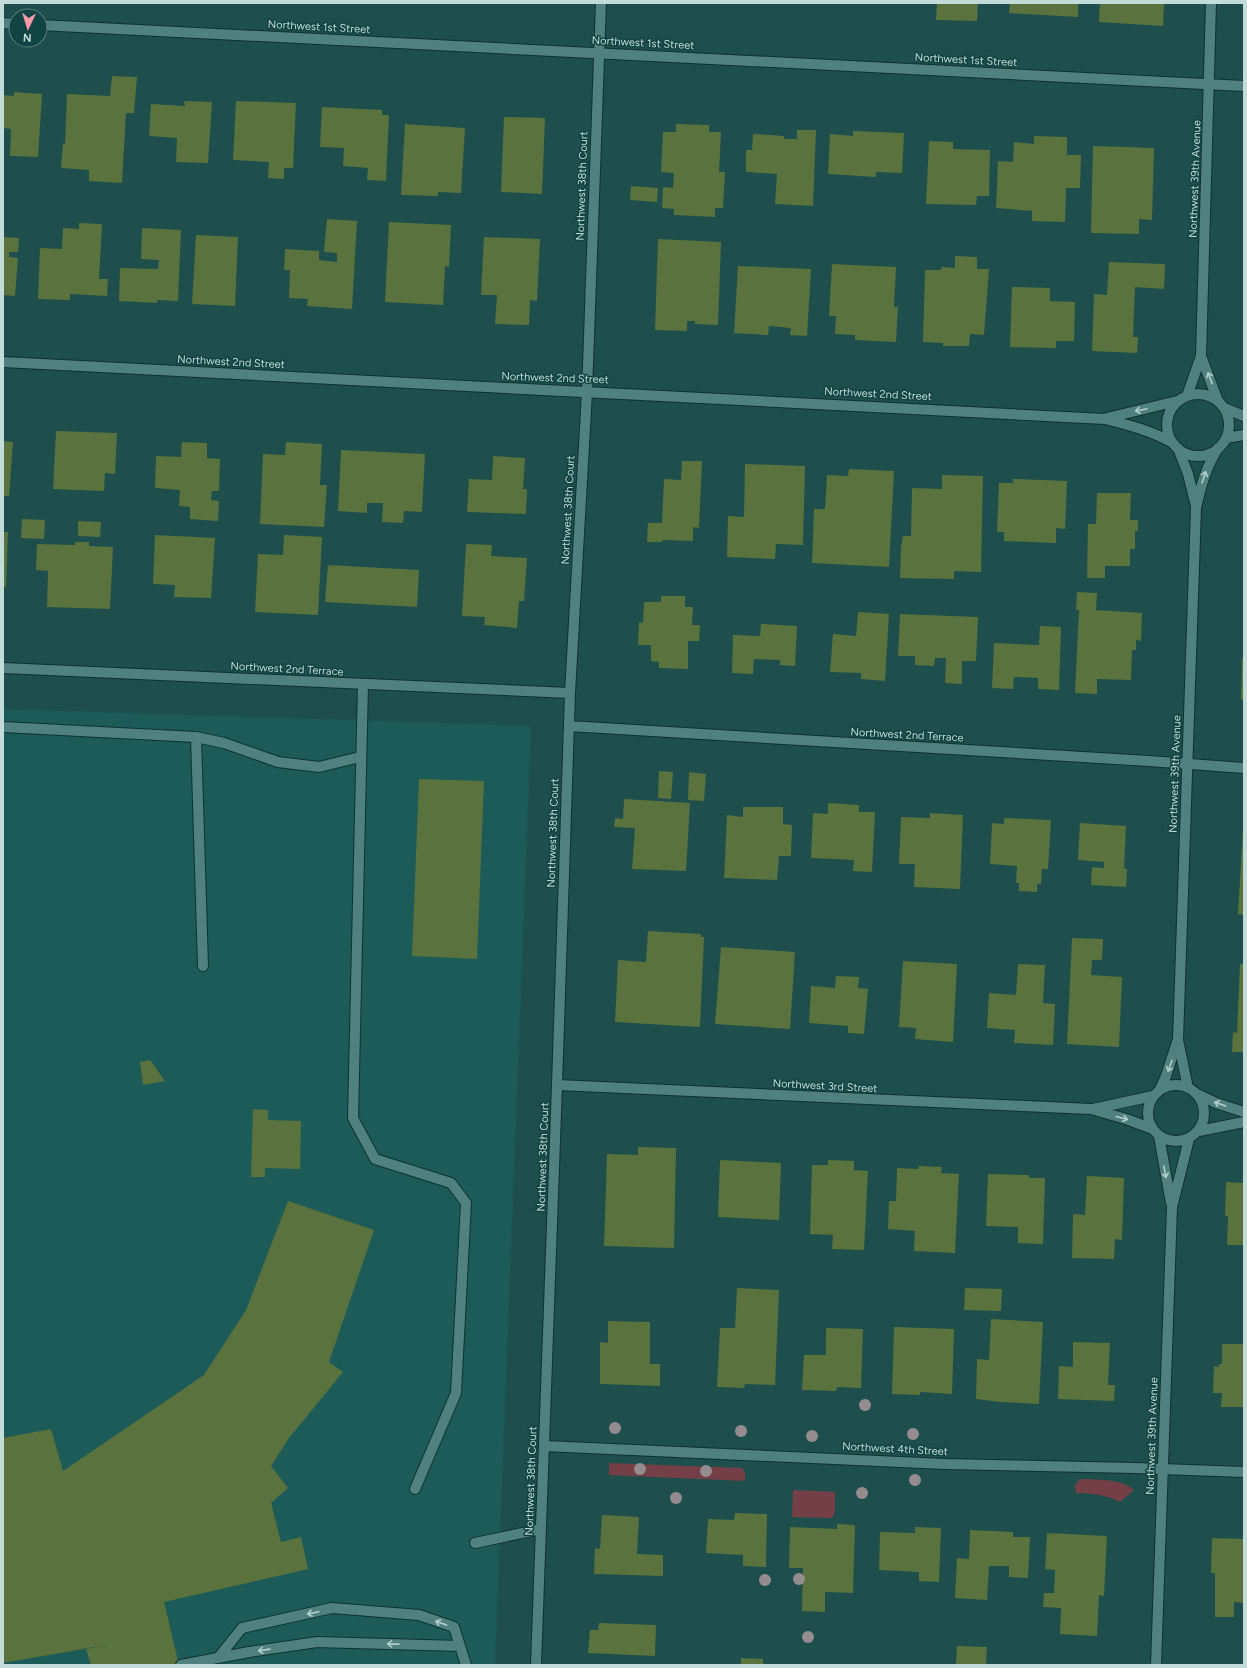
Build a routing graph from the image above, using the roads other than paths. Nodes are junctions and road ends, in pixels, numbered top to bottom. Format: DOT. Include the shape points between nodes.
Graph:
graph roads {
  1 [pos="601,3"];
  2 [pos="1211,3"];
  3 [pos="48,25"];
  4 [pos="599,53"];
  5 [pos="1210,84"];
  6 [pos="1244,86"];
  7 [pos="1201,356"];
  8 [pos="3,362"];
  9 [pos="587,392"];
  10 [pos="1187,396"];
  11 [pos="1177,401"];
  12 [pos="1221,404"];
  13 [pos="1244,416"];
  14 [pos="1105,419"];
  15 [pos="1244,435"];
  16 [pos="1226,438"];
  17 [pos="1176,446"];
  18 [pos="1218,448"];
  19 [pos="1196,508"];
  20 [pos="3,668"];
  21 [pos="363,684"];
  22 [pos="570,694"];
  23 [pos="569,726"];
  24 [pos="3,727"];
  25 [pos="196,737"];
  26 [pos="360,757"];
  27 [pos="1187,764"];
  28 [pos="1244,768"];
  29 [pos="203,966"];
  30 [pos="1178,1040"];
  31 [pos="558,1085"];
  32 [pos="1192,1091"];
  33 [pos="1156,1094"];
  34 [pos="1091,1109"];
  35 [pos="1244,1112"];
  36 [pos="1244,1122"];
  37 [pos="1199,1131"];
  38 [pos="1156,1133"];
  39 [pos="1189,1139"];
  40 [pos="1172,1207"];
  41 [pos="544,1446"];
  42 [pos="1163,1469"];
  43 [pos="1244,1472"];
  44 [pos="415,1489"];
  45 [pos="541,1529"];
  46 [pos="474,1543"];
  47 [pos="460,1646"];
  48 [pos="218,1658"];
  49 [pos="200,1663"];
  50 [pos="181,1665"];
  51 [pos="229,1665"];
  52 [pos="466,1665"];
  53 [pos="536,1665"];
  54 [pos="1156,1665"];
  1 -- 4 [label="street, Northwest 38th Court"];
  2 -- 5 [label="street, Northwest 39th Avenue"];
  3 -- 4 [label="street, Northwest 1st Street"];
  4 -- 5 [label="street, Northwest 1st Street"];
  4 -- 9 [label="street, Northwest 38th Court"];
  5 -- 6 [label="street, Northwest 1st Street"];
  5 -- 7 [label="street, Northwest 39th Avenue"];
  7 -- 10 [label="street, Northwest 39th Avenue"];
  12 -- 7 [label="street, Northwest 39th Avenue, one-way"];
  8 -- 9 [label="street, Northwest 2nd Street"];
  9 -- 14 [label="street, Northwest 2nd Street"];
  9 -- 22 [label="street, Northwest 38th Court"];
  10 -- 11 [label="street"];
  10 -- 12 [label="street" via="1208,396"];
  11 -- 14 [label="street, Northwest 2nd Street, one-way"];
  11 -- 17 [label="street" via="1168,417 1168,435"];
  12 -- 13 [label="street"];
  12 -- 16 [label="street" via="1228,417"];
  14 -- 17 [label="street, Northwest 2nd Street" via="1160,435"];
  15 -- 16 [label="street"];
  16 -- 18 [label="street"];
  17 -- 18 [label="street" via="1191,455 1205,454"];
  17 -- 19 [label="street, Northwest 39th Avenue" via="1188,474"];
  19 -- 18 [label="street, Northwest 39th Avenue, one-way" via="1205,474"];
  19 -- 27 [label="street, Northwest 39th Avenue"];
  20 -- 21 [label="street, Northwest 2nd Terrace"];
  21 -- 22 [label="street, Northwest 2nd Terrace"];
  21 -- 26 [label="street"];
  22 -- 23 [label="street, Northwest 38th Court"];
  23 -- 27 [label="street, Northwest 2nd Terrace"];
  23 -- 31 [label="street, Northwest 38th Court"];
  24 -- 25 [label="street"];
  25 -- 26 [label="street" via="224,743 278,762 319,767"];
  25 -- 29 [label="street"];
  26 -- 44 [label="street" via="353,1118 374,1159 451,1182 466,1203 456,1393"];
  27 -- 28 [label="street, Northwest 2nd Terrace"];
  27 -- 30 [label="street, Northwest 39th Avenue"];
  30 -- 32 [label="street, Northwest 39th Avenue"];
  30 -- 33 [label="street, Northwest 39th Avenue, one-way" via="1166,1076"];
  31 -- 34 [label="street, Northwest 3rd Street"];
  31 -- 41 [label="street, Northwest 38th Court"];
  32 -- 33 [label="street" via="1178,1085 1168,1086"];
  35 -- 32 [label="street, one-way" via="1216,1103"];
  32 -- 37 [label="street" via="1202,1102 1205,1111 1204,1122"];
  33 -- 34 [label="street, Northwest 3rd Street"];
  33 -- 38 [label="street" via="1148,1107 1148,1119"];
  34 -- 38 [label="street, Northwest 3rd Street, one-way" via="1126,1119"];
  36 -- 37 [label="street"];
  37 -- 39 [label="street"];
  38 -- 39 [label="street" via="1177,1142"];
  38 -- 40 [label="street, Northwest 39th Avenue, one-way"];
  39 -- 40 [label="street, Northwest 39th Avenue"];
  40 -- 42 [label="street, Northwest 39th Avenue"];
  41 -- 42 [label="street, Northwest 4th Street" via="945,1464"];
  41 -- 45 [label="street, Northwest 38th Court"];
  42 -- 43 [label="street, Northwest 4th Street"];
  42 -- 54 [label="street, Northwest 39th Avenue"];
  45 -- 46 [label="street"];
  45 -- 53 [label="street, Northwest 38th Court"];
  47 -- 48 [label="street, one-way" via="317,1642"];
  47 -- 48 [label="street, one-way" via="454,1627 418,1616 332,1608 242,1628"];
  47 -- 52 [label="street"];
  48 -- 49 [label="street"];
  48 -- 51 [label="street"];
  49 -- 50 [label="street"];
}
